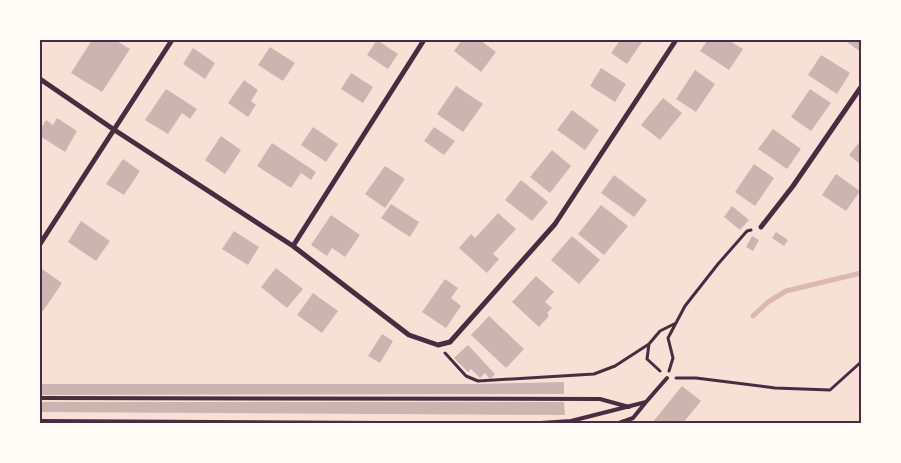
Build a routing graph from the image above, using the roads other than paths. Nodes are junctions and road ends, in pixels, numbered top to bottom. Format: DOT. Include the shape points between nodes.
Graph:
graph roads {
  1 [pos="172,40"];
  2 [pos="424,40"];
  3 [pos="676,40"];
  4 [pos="40,79"];
  5 [pos="861,87"];
  6 [pos="113,129"];
  7 [pos="761,227"];
  8 [pos="40,244"];
  9 [pos="293,246"];
  10 [pos="667,378"];
  11 [pos="40,398"];
  12 [pos="646,402"];
  13 [pos="629,407"];
  14 [pos="633,418"];
  15 [pos="40,421"];
  16 [pos="383,423"];
  17 [pos="540,423"];
  18 [pos="618,423"];
  19 [pos="629,423"];
  1 -- 6 [label="street"];
  2 -- 9 [label="street"];
  3 -- 9 [label="street" via="555,224 450,342 438,345 409,335"];
  4 -- 6 [label="street"];
  5 -- 7 [label="street"];
  6 -- 8 [label="street"];
  6 -- 9 [label="street"];
  10 -- 12 [label="lane"];
  11 -- 13 [label="lane" via="600,399"];
  12 -- 13 [label="lane"];
  12 -- 14 [label="lane"];
  13 -- 17 [label="lane" via="571,421"];
  14 -- 18 [label="lane"];
  14 -- 19 [label="lane"];
  15 -- 16 [label="lane"];
}
